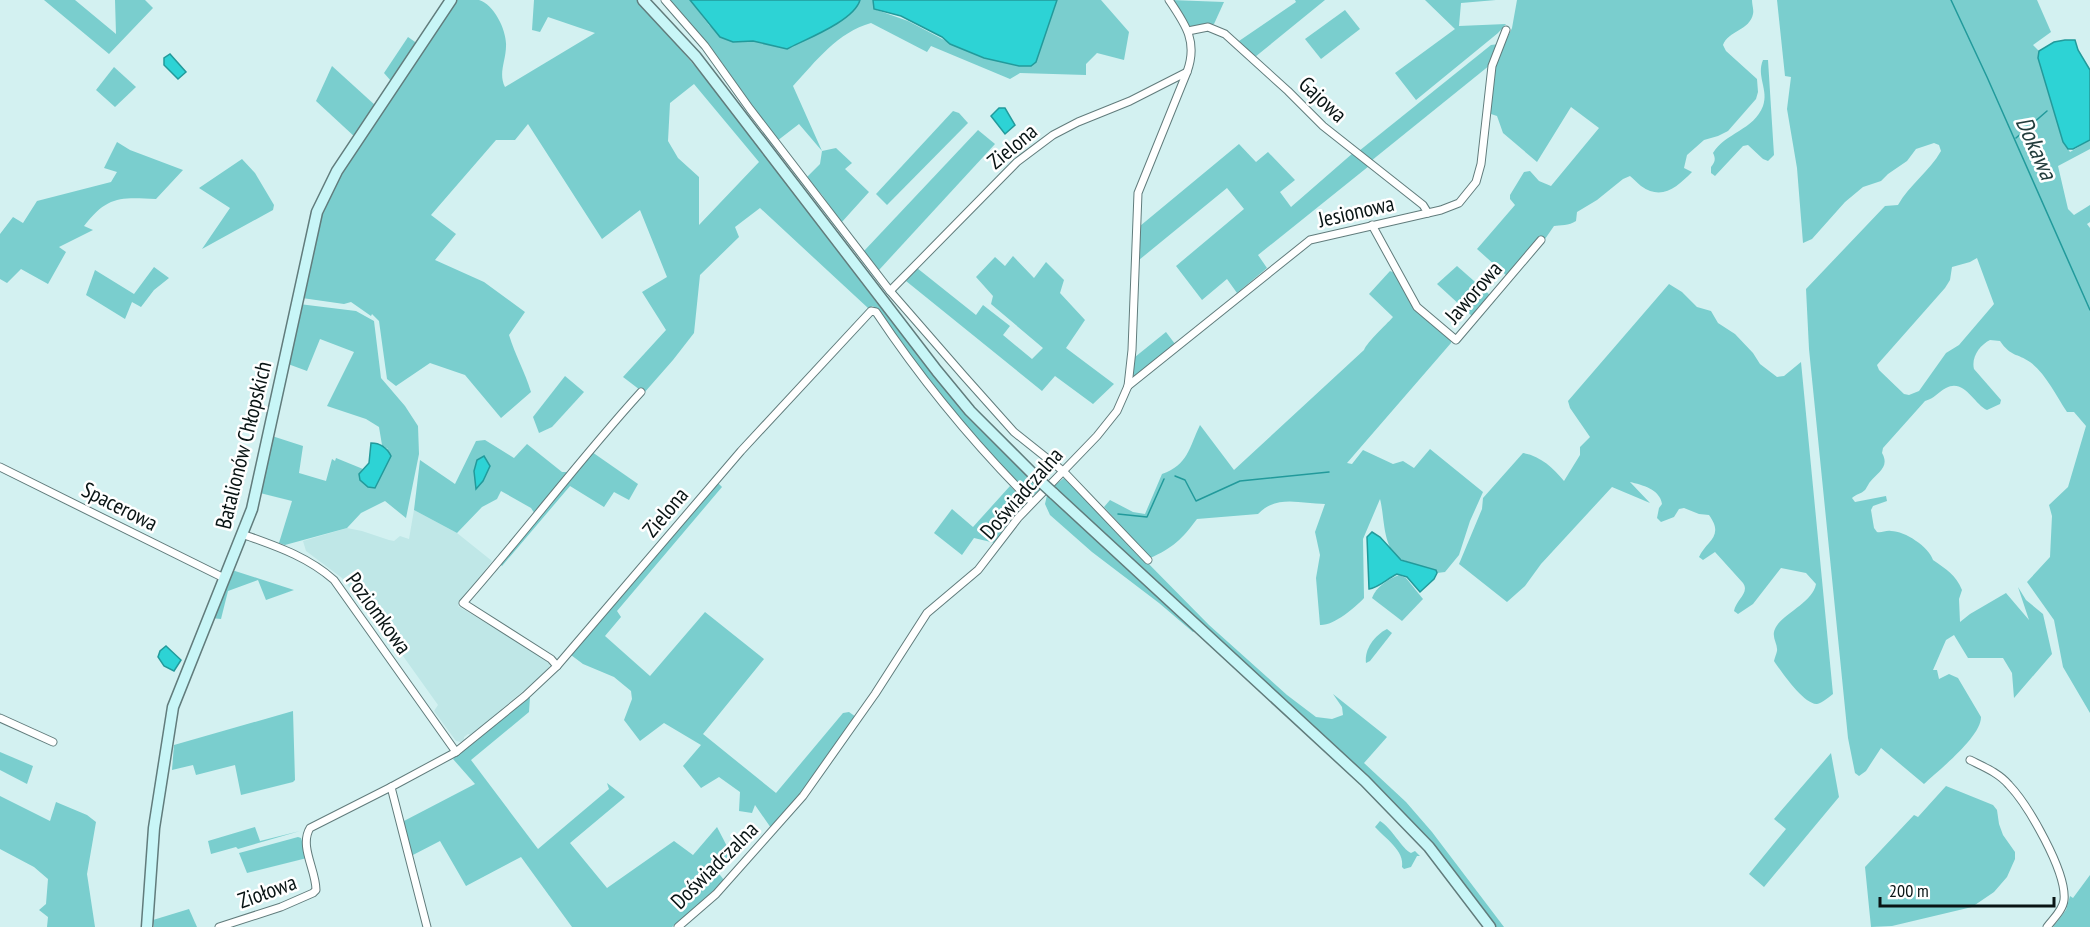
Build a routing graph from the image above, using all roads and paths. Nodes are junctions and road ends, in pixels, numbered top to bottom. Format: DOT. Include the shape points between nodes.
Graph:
graph roads {
  1 [pos="451,0"];
  2 [pos="643,0"];
  3 [pos="653,0"];
  4 [pos="665,0"];
  5 [pos="1169,0"];
  6 [pos="1506,30"];
  7 [pos="1188,31"];
  8 [pos="684,43"];
  9 [pos="1187,72"];
  10 [pos="1428,213"];
  11 [pos="1372,225"];
  12 [pos="1542,240"];
  13 [pos="890,291"];
  14 [pos="1128,386"];
  15 [pos="641,392"];
  16 [pos="0,467"];
  17 [pos="1063,471"];
  18 [pos="1032,502"];
  19 [pos="242,534"];
  20 [pos="1148,560"];
  21 [pos="224,578"];
  22 [pos="557,666"];
  23 [pos="0,718"];
  24 [pos="52,742"];
  25 [pos="456,752"];
  26 [pos="1970,760"];
  27 [pos="392,787"];
  28 [pos="147,927"];
  29 [pos="219,927"];
  30 [pos="427,927"];
  31 [pos="678,927"];
  32 [pos="1490,927"];
  33 [pos="2048,927"];
  1 -- 19 [label="main road, Batalionów Chłopskich" via="338,171 317,212 264,460"];
  2 -- 8 [label="main road"];
  3 -- 8 [label="main road"];
  4 -- 13 [label="street" via="705,46"];
  5 -- 7 [label="street, Doświadczalna"];
  6 -- 10 [label="street, Jesionowa" via="1492,66 1476,182 1456,206"];
  7 -- 9 [label="street, Doświadczalna" via="1193,51"];
  7 -- 10 [label="street, Gajowa" via="1208,27 1225,34 1323,126 1424,205"];
  8 -- 32 [label="main road, bridge" via="937,371 993,434 1387,802 1440,861"];
  9 -- 13 [label="street, Zielona" via="1070,126 1029,152"];
  9 -- 14 [label="street, Doświadczalna" via="1138,193"];
  10 -- 11 [label="street, Jesionowa"];
  11 -- 12 [label="street, Jaworowa" via="1417,307 1456,340"];
  11 -- 14 [label="street, Jesionowa" via="1319,237 1302,245"];
  13 -- 17 [label="street" via="1014,432"];
  14 -- 17 [label="street, Doświadczalna" via="1112,420"];
  15 -- 22 [label="street" via="463,603"];
  16 -- 21 [label="street, Spacerowa"];
  17 -- 18 [label="street, Doświadczalna"];
  17 -- 20 [label="street"];
  18 -- 22 [label="street, Zielona" via="954,419 872,311 741,451"];
  18 -- 31 [label="street, Doświadczalna" via="978,570 927,613 797,804 716,894"];
  19 -- 21 [label="main road, Batalionów Chłopskich"];
  19 -- 25 [label="street, Poziomkowa" via="301,556 334,580"];
  21 -- 28 [label="main road, Batalionów Chłopskich" via="173,707 154,828"];
  22 -- 25 [label="street, Zielona"];
  23 -- 24 [label="street"];
  25 -- 27 [label="street, Zielona"];
  26 -- 33 [label="street" via="2008,784 2049,849 2064,901"];
  27 -- 29 [label="street, Ziołowa" via="310,828 306,843 316,882 313,893"];
  27 -- 30 [label="street"];
}
